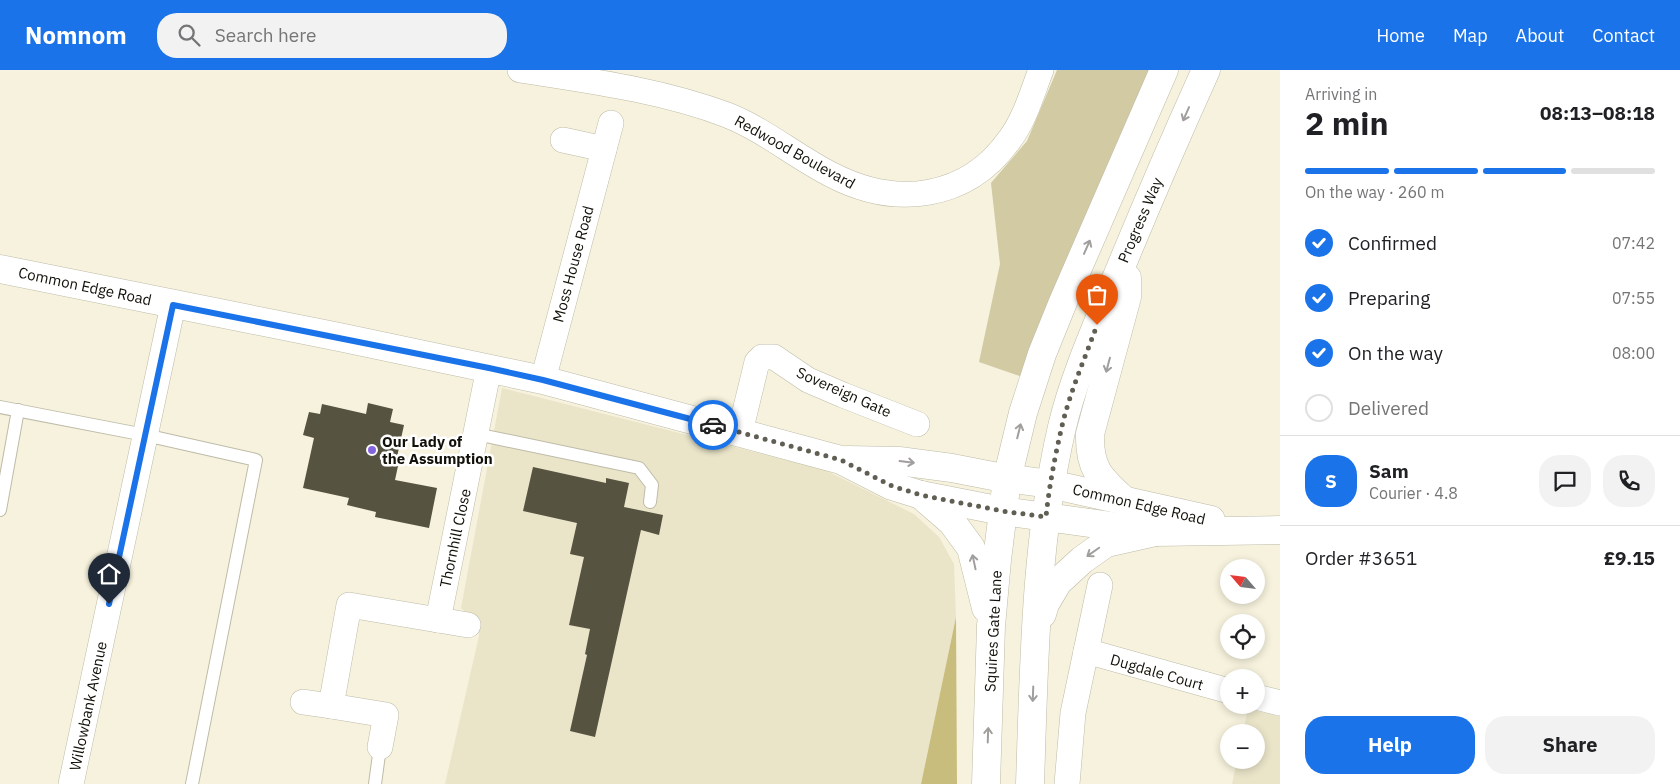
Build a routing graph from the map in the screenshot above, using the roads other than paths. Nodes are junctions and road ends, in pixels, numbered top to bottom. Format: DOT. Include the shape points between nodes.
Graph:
graph roads {
  1 [pos="520,70"];
  2 [pos="1041,70"];
  3 [pos="1164,70"];
  4 [pos="1206,70"];
  5 [pos="624,78"];
  6 [pos="611,123"];
  7 [pos="563,140"];
  8 [pos="604,149"];
  9 [pos="1128,249"];
  10 [pos="0,269"];
  11 [pos="173,305"];
  12 [pos="489,368"];
  13 [pos="543,380"];
  14 [pos="0,407"];
  15 [pos="18,410"];
  16 [pos="917,424"];
  17 [pos="740,432"];
  18 [pos="476,434"];
  19 [pos="145,435"];
  20 [pos="841,460"];
  21 [pos="1007,479"];
  22 [pos="1050,484"];
  23 [pos="921,495"];
  24 [pos="650,502"];
  25 [pos="1126,502"];
  26 [pos="0,510"];
  27 [pos="1002,511"];
  28 [pos="1046,517"];
  29 [pos="1269,530"];
  30 [pos="1155,532"];
  31 [pos="1100,585"];
  32 [pos="438,620"];
  33 [pos="468,625"];
  34 [pos="991,626"];
  35 [pos="1034,645"];
  36 [pos="1086,651"];
  37 [pos="1220,688"];
  38 [pos="1265,699"];
  39 [pos="303,702"];
  40 [pos="1280,703"];
  41 [pos="331,706"];
  42 [pos="380,747"];
  43 [pos="71,784"];
  44 [pos="192,784"];
  45 [pos="375,784"];
  46 [pos="986,784"];
  47 [pos="1030,784"];
  48 [pos="1067,784"];
  1 -- 5 [label="street, Redwood Boulevard"];
  2 -- 5 [label="street, Redwood Boulevard" via="1020,121 997,156 958,184 911,195 858,187 753,127"];
  21 -- 3 [label="main road, one-way" via="1042,354"];
  4 -- 9 [label="main road, Progress Way, one-way"];
  6 -- 8 [label="street, Moss House Road"];
  7 -- 8 [label="street"];
  8 -- 13 [label="street, Moss House Road"];
  9 -- 22 [label="main road, Progress Way" via="1070,401"];
  9 -- 25 [label="main road, one-way" via="1127,297 1090,434 1089,450 1102,480"];
  10 -- 11 [label="main road, Common Edge Road"];
  11 -- 12 [label="main road, Common Edge Road"];
  11 -- 19 [label="street, Willowbank Avenue"];
  12 -- 13 [label="main road, Common Edge Road"];
  12 -- 18 [label="street, Thornhill Close"];
  13 -- 17 [label="main road, Common Edge Road"];
  14 -- 15 [label="lane"];
  15 -- 19 [label="lane"];
  15 -- 26 [label="lane"];
  16 -- 17 [label="street, Sovereign Gate" via="808,380 768,356 757,362"];
  17 -- 20 [label="main road, Common Edge Road"];
  18 -- 24 [label="lane" via="639,468 652,485"];
  18 -- 32 [label="street, Thornhill Close"];
  19 -- 43 [label="street, Willowbank Avenue"];
  19 -- 44 [label="lane" via="256,460"];
  20 -- 21 [label="main road, Common Edge Road, one-way" via="899,461"];
  20 -- 23 [label="main road, Common Edge Road" via="892,486"];
  21 -- 22 [label="main road, Common Edge Road"];
  21 -- 27 [label="main road, Squires Gate Lane"];
  22 -- 25 [label="main road, Common Edge Road"];
  22 -- 28 [label="main road, Progress Way"];
  23 -- 27 [label="main road, Common Edge Road"];
  34 -- 23 [label="main road, one-way" via="972,548 952,522"];
  25 -- 29 [label="main road, Common Edge Road"];
  27 -- 28 [label="main road, Common Edge Road"];
  27 -- 34 [label="main road, Squires Gate Lane"];
  28 -- 30 [label="main road, Common Edge Road"];
  28 -- 35 [label="main road"];
  29 -- 30 [label="main road, Common Edge Road"];
  30 -- 35 [label="main road, one-way" via="1106,543 1064,576 1045,604"];
  31 -- 36 [label="street"];
  32 -- 33 [label="street"];
  32 -- 41 [label="street" via="349,605"];
  46 -- 34 [label="main road, Squires Gate Lane, one-way"];
  35 -- 47 [label="main road, one-way"];
  36 -- 37 [label="street, Dugdale Court"];
  36 -- 48 [label="street" via="1073,713"];
  38 -- 40 [label="street"];
  39 -- 41 [label="street"];
  41 -- 42 [label="street" via="386,715"];
  42 -- 45 [label="lane"];
}
